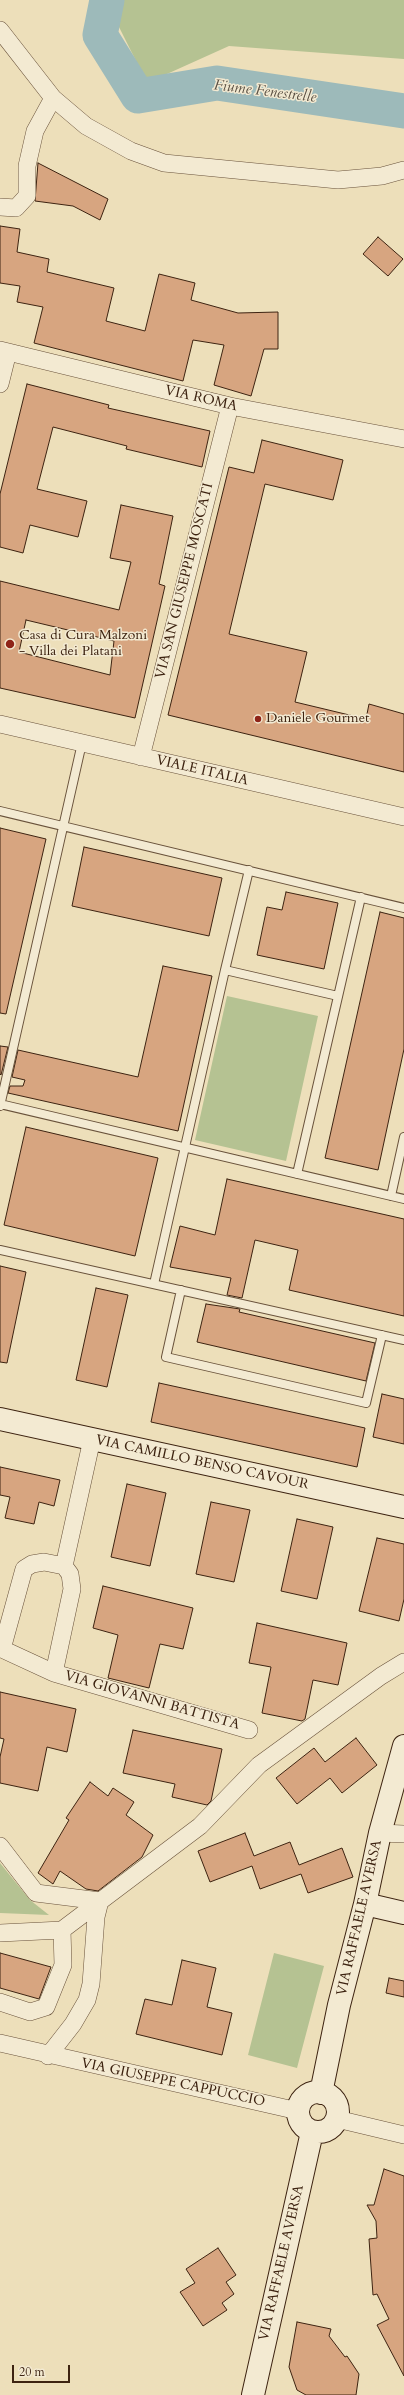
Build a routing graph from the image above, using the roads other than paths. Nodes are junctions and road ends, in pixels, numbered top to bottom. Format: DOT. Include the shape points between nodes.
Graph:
graph roads {
  1 [pos="0,30"];
  2 [pos="53,98"];
  3 [pos="404,170"];
  4 [pos="0,207"];
  5 [pos="4,351"];
  6 [pos="0,384"];
  7 [pos="230,406"];
  8 [pos="404,439"];
  9 [pos="0,724"];
  10 [pos="82,743"];
  11 [pos="141,757"];
  12 [pos="0,811"];
  13 [pos="404,818"];
  14 [pos="63,826"];
  15 [pos="249,870"];
  16 [pos="361,897"];
  17 [pos="404,908"];
  18 [pos="225,970"];
  19 [pos="338,996"];
  20 [pos="0,1105"];
  21 [pos="404,1137"];
  22 [pos="184,1147"];
  23 [pos="297,1174"];
  24 [pos="391,1196"];
  25 [pos="404,1199"];
  26 [pos="0,1250"];
  27 [pos="154,1284"];
  28 [pos="182,1290"];
  29 [pos="382,1335"];
  30 [pos="404,1340"];
  31 [pos="0,1419"];
  32 [pos="92,1439"];
  33 [pos="404,1507"];
  34 [pos="64,1566"];
  35 [pos="1,1649"];
  36 [pos="404,1662"];
  37 [pos="54,1673"];
  38 [pos="249,1730"];
  39 [pos="404,1747"];
  40 [pos="380,1833"];
  41 [pos="404,1834"];
  42 [pos="0,1846"];
  43 [pos="100,1901"];
  44 [pos="365,1904"];
  45 [pos="404,1913"];
  46 [pos="62,1930"];
  47 [pos="0,1933"];
  48 [pos="0,2002"];
  49 [pos="0,2043"];
  50 [pos="48,2056"];
  51 [pos="321,2093"];
  52 [pos="298,2111"];
  53 [pos="337,2119"];
  54 [pos="312,2132"];
  55 [pos="404,2135"];
  56 [pos="253,2395"];
  1 -- 2 [label="street"];
  2 -- 3 [label="street" via="86,126 131,151 164,163 338,180 382,176"];
  2 -- 4 [label="street" via="35,131 27,166 27,196 16,208"];
  5 -- 6 [label="street"];
  5 -- 7 [label="street, VIA ROMA"];
  7 -- 8 [label="street, VIA ROMA"];
  7 -- 11 [label="street, VIA SAN GIUSEPPE MOSCATI"];
  9 -- 10 [label="street, VIALE ITALIA"];
  10 -- 11 [label="street, VIALE ITALIA"];
  10 -- 14 [label="lane"];
  11 -- 13 [label="street, VIALE ITALIA"];
  12 -- 14 [label="lane"];
  14 -- 15 [label="lane"];
  14 -- 20 [label="lane"];
  15 -- 16 [label="lane"];
  15 -- 18 [label="lane"];
  16 -- 17 [label="lane"];
  16 -- 19 [label="lane"];
  18 -- 19 [label="lane"];
  18 -- 22 [label="lane"];
  19 -- 23 [label="lane"];
  20 -- 22 [label="lane"];
  21 -- 24 [label="lane"];
  22 -- 23 [label="lane"];
  22 -- 27 [label="lane"];
  23 -- 24 [label="lane"];
  24 -- 25 [label="lane"];
  26 -- 27 [label="lane"];
  27 -- 28 [label="lane"];
  28 -- 29 [label="lane"];
  28 -- 29 [label="lane" via="166,1357 366,1403"];
  29 -- 30 [label="lane"];
  31 -- 32 [label="main road, VIA CAMILLO BENSO CAVOUR"];
  32 -- 33 [label="main road, VIA CAMILLO BENSO CAVOUR"];
  32 -- 34 [label="street"];
  34 -- 35 [label="street, VIA GIOVANNI BATTISTA" via="44,1562 32,1564 24,1569"];
  34 -- 37 [label="street, VIA GIOVANNI BATTISTA" via="70,1574 72,1589"];
  35 -- 37 [label="street, VIA GIOVANNI BATTISTA"];
  36 -- 43 [label="street" via="260,1765 200,1826"];
  37 -- 38 [label="street, VIA GIOVANNI BATTISTA"];
  39 -- 40 [label="main road, VIA RAFFAELE AVERSA"];
  40 -- 41 [label="street"];
  40 -- 44 [label="main road, VIA RAFFAELE AVERSA"];
  42 -- 43 [label="street" via="36,1893"];
  43 -- 46 [label="street"];
  43 -- 50 [label="street" via="87,2000 73,2024"];
  44 -- 45 [label="main road"];
  44 -- 51 [label="main road, VIA RAFFAELE AVERSA" via="339,2005"];
  46 -- 47 [label="street"];
  46 -- 48 [label="street" via="63,1965 46,2007 30,2012"];
  49 -- 50 [label="street, VIA GIUSEPPE CAPPUCCIO"];
  50 -- 52 [label="street, VIA GIUSEPPE CAPPUCCIO"];
  51 -- 52 [label="main road" via="306,2096"];
  51 -- 53 [label="main road" via="333,2099 337,2105"];
  52 -- 54 [label="main road" via="301,2124"];
  53 -- 54 [label="main road" via="324,2131"];
  53 -- 55 [label="street"];
  54 -- 56 [label="main road, VIA RAFFAELE AVERSA"];
}
